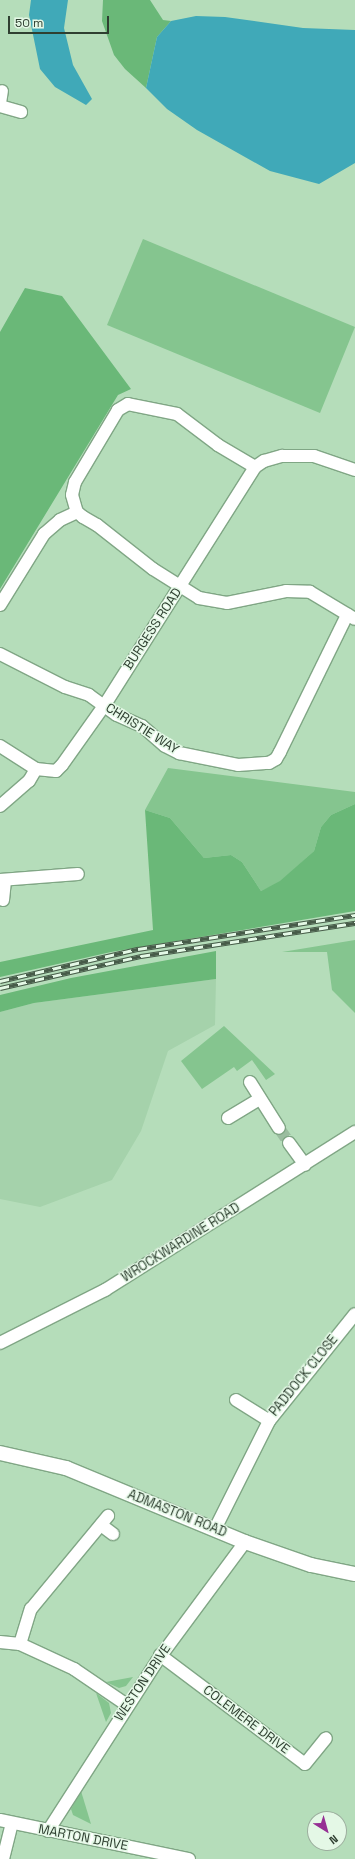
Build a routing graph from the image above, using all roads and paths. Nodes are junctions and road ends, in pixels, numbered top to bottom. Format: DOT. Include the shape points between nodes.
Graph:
graph roads {
  1 [pos="0,106"];
  2 [pos="22,112"];
  3 [pos="255,467"];
  4 [pos="355,470"];
  5 [pos="77,512"];
  6 [pos="180,587"];
  7 [pos="0,605"];
  8 [pos="351,617"];
  9 [pos="0,654"];
  10 [pos="104,706"];
  11 [pos="0,746"];
  12 [pos="36,769"];
  13 [pos="0,806"];
  14 [pos="78,874"];
  15 [pos="3,880"];
  16 [pos="3,900"];
  17 [pos="250,1082"];
  18 [pos="260,1099"];
  19 [pos="228,1118"];
  20 [pos="279,1128"];
  21 [pos="355,1132"];
  22 [pos="289,1143"];
  23 [pos="305,1165"];
  24 [pos="355,1314"];
  25 [pos="0,1343"];
  26 [pos="236,1400"];
  27 [pos="268,1421"];
  28 [pos="0,1453"];
  29 [pos="215,1528"];
  30 [pos="113,1534"];
  31 [pos="245,1542"];
  32 [pos="355,1574"];
  33 [pos="0,1642"];
  34 [pos="20,1644"];
  35 [pos="160,1655"];
  36 [pos="127,1705"];
  37 [pos="326,1738"];
  38 [pos="0,1820"];
  39 [pos="12,1823"];
  40 [pos="48,1831"];
  41 [pos="3,1859"];
  42 [pos="189,1859"];
  1 -- 2 [label="street"];
  3 -- 4 [label="street" via="264,461 282,456 314,456"];
  3 -- 5 [label="street" via="218,445 177,414 128,404 118,410 75,482 72,495"];
  3 -- 6 [label="street, BURGESS ROAD" via="215,534 192,563"];
  5 -- 6 [label="street"];
  5 -- 7 [label="street" via="60,520 44,534"];
  6 -- 8 [label="street" via="199,598 227,603 286,591 310,592"];
  6 -- 10 [label="street, BURGESS ROAD"];
  8 -- 10 [label="street, CHRISTIE WAY" via="280,752 276,759 269,763 238,764 179,753 165,746 142,726"];
  9 -- 10 [label="street, CHRISTIE WAY" via="65,687 89,695"];
  10 -- 12 [label="street, BURGESS ROAD" via="59,768 48,772"];
  11 -- 12 [label="street"];
  12 -- 13 [label="street" via="28,781"];
  14 -- 15 [label="street"];
  15 -- 16 [label="street"];
  17 -- 18 [label="street"];
  18 -- 19 [label="street"];
  18 -- 20 [label="street"];
  21 -- 23 [label="street, WROCKWARDINE ROAD"];
  22 -- 23 [label="street"];
  23 -- 25 [label="street, WROCKWARDINE ROAD" via="105,1290"];
  24 -- 27 [label="street, PADDOCK CLOSE"];
  26 -- 27 [label="street, PADDOCK CLOSE"];
  27 -- 29 [label="street, PADDOCK CLOSE"];
  28 -- 29 [label="street, ADMASTON ROAD" via="66,1468"];
  29 -- 31 [label="street, ADMASTON ROAD"];
  30 -- 34 [label="street" via="105,1520 31,1609"];
  31 -- 32 [label="street, ADMASTON ROAD" via="311,1565"];
  31 -- 35 [label="street, WESTON DRIVE"];
  33 -- 34 [label="street"];
  34 -- 36 [label="street" via="74,1669"];
  35 -- 36 [label="street, WESTON DRIVE"];
  35 -- 37 [label="street, COLEMERE DRIVE" via="305,1764"];
  36 -- 40 [label="street, WESTON DRIVE"];
  38 -- 39 [label="street, MARTON DRIVE"];
  39 -- 40 [label="street, MARTON DRIVE"];
  39 -- 41 [label="street"];
  40 -- 42 [label="street, MARTON DRIVE"];
}
